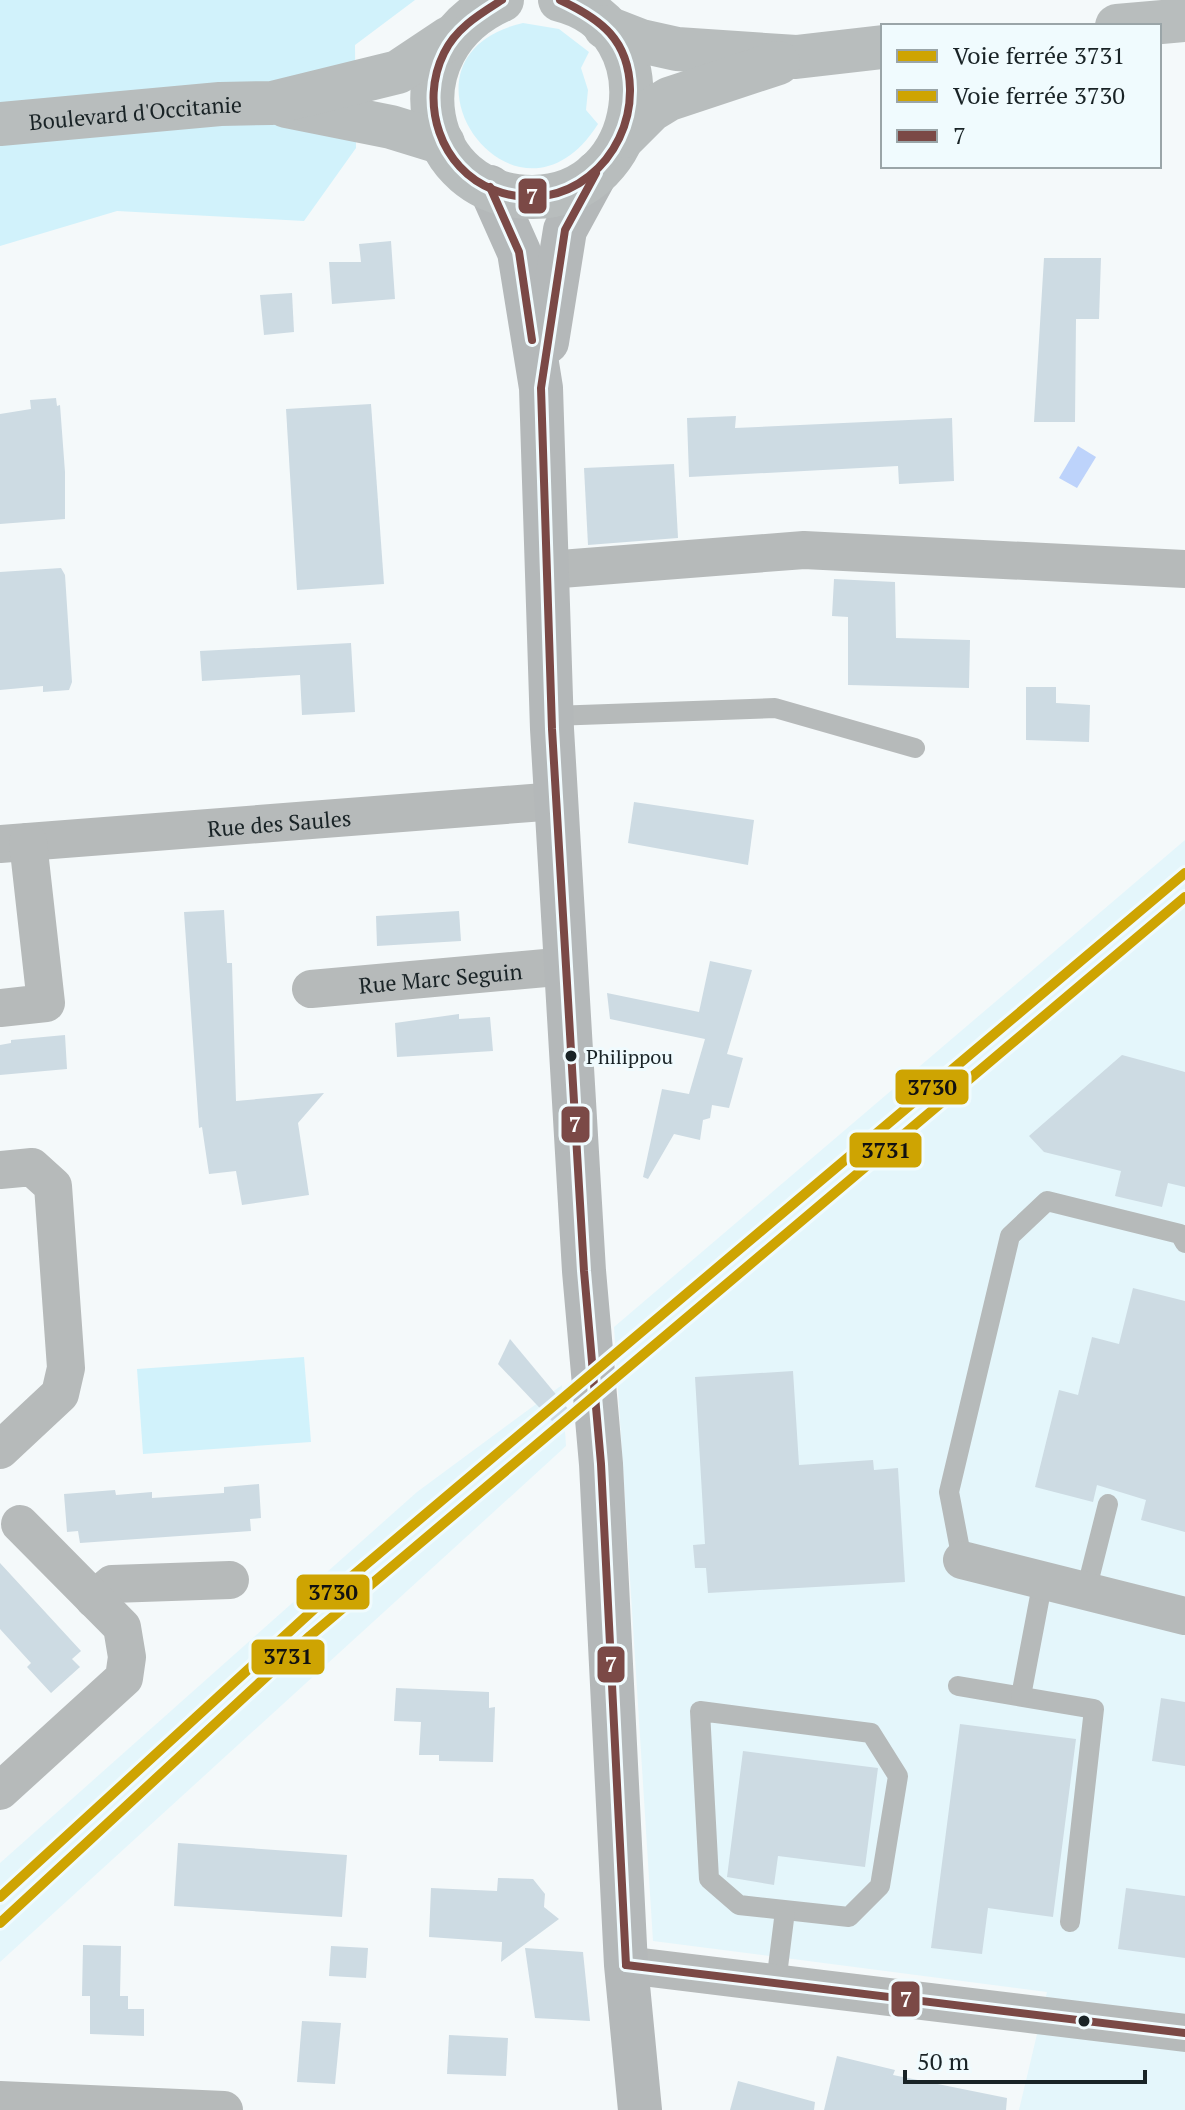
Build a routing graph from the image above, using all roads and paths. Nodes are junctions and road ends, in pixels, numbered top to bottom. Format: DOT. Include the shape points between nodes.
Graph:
graph roads {
  1 [pos="502,0"];
  2 [pos="582,10"];
  3 [pos="464,20"];
  4 [pos="1185,20"];
  5 [pos="1140,24"];
  6 [pos="881,47"];
  7 [pos="796,57"];
  8 [pos="272,103"];
  9 [pos="0,124"];
  10 [pos="625,136"];
  11 [pos="443,143"];
  12 [pos="596,173"];
  13 [pos="490,187"];
  14 [pos="541,388"];
  15 [pos="1185,569"];
  16 [pos="548,570"];
  17 [pos="552,716"];
  18 [pos="915,748"];
  19 [pos="557,801"];
  20 [pos="14,843"];
  21 [pos="568,966"];
  22 [pos="311,989"];
  23 [pos="0,1008"];
  24 [pos="0,1170"];
  25 [pos="1185,1243"];
  26 [pos="0,1450"];
  27 [pos="1108,1504"];
  28 [pos="20,1524"];
  29 [pos="962,1560"];
  30 [pos="230,1580"];
  31 [pos="1043,1580"];
  32 [pos="1086,1591"];
  33 [pos="94,1599"];
  34 [pos="1185,1616"];
  35 [pos="958,1686"];
  36 [pos="1021,1696"];
  37 [pos="0,1791"];
  38 [pos="785,1911"];
  39 [pos="1070,1922"];
  40 [pos="626,1965"];
  41 [pos="776,1983"];
  42 [pos="1185,2033"];
  43 [pos="0,2100"];
  44 [pos="224,2110"];
  45 [pos="640,2110"];
  1 -- 3 [label="main road, Boulevard d'Occitanie"];
  2 -- 7 [label="main road" via="641,41 677,49"];
  2 -- 10 [label="main road" via="628,67 631,113"];
  3 -- 8 [label="main road, Boulevard d'Occitanie" via="398,72"];
  3 -- 11 [label="main road" via="432,79 434,123"];
  4 -- 5 [label="main road"];
  6 -- 7 [label="main road"];
  7 -- 10 [label="main road" via="669,99"];
  8 -- 9 [label="main road, Boulevard d'Occitanie"];
  8 -- 11 [label="main road, Boulevard d'Occitanie"];
  10 -- 12 [label="main road"];
  11 -- 13 [label="main road" via="455,161"];
  12 -- 13 [label="main road" via="576,186 544,195"];
  12 -- 14 [label="main road" via="565,230"];
  13 -- 14 [label="main road" via="519,252"];
  14 -- 16 [label="main road"];
  15 -- 16 [label="street" via="804,550"];
  16 -- 17 [label="main road"];
  17 -- 18 [label="lane" via="775,708"];
  17 -- 19 [label="main road"];
  19 -- 20 [label="street, Rue des Saules"];
  19 -- 21 [label="main road"];
  20 -- 23 [label="street" via="46,1003"];
  21 -- 22 [label="street, Rue Marc Seguin"];
  21 -- 40 [label="main road" via="584,1271 601,1464"];
  24 -- 26 [label="street" via="32,1167 53,1186 66,1368 60,1394"];
  25 -- 29 [label="lane" via="1180,1234 1047,1201 1010,1236 949,1492"];
  27 -- 32 [label="lane"];
  28 -- 33 [label="street"];
  29 -- 31 [label="street"];
  30 -- 33 [label="street" via="112,1584"];
  31 -- 32 [label="street"];
  31 -- 36 [label="lane"];
  32 -- 34 [label="street"];
  33 -- 37 [label="street" via="122,1627 124,1678"];
  35 -- 36 [label="lane"];
  36 -- 39 [label="lane" via="1094,1709"];
  38 -- 38 [label="lane" via="739,1905 709,1879 700,1711 871,1733 898,1776 880,1886 849,1917"];
  38 -- 41 [label="lane"];
  40 -- 41 [label="street"];
  40 -- 45 [label="main road"];
  41 -- 42 [label="street"];
  43 -- 44 [label="street"];
}
